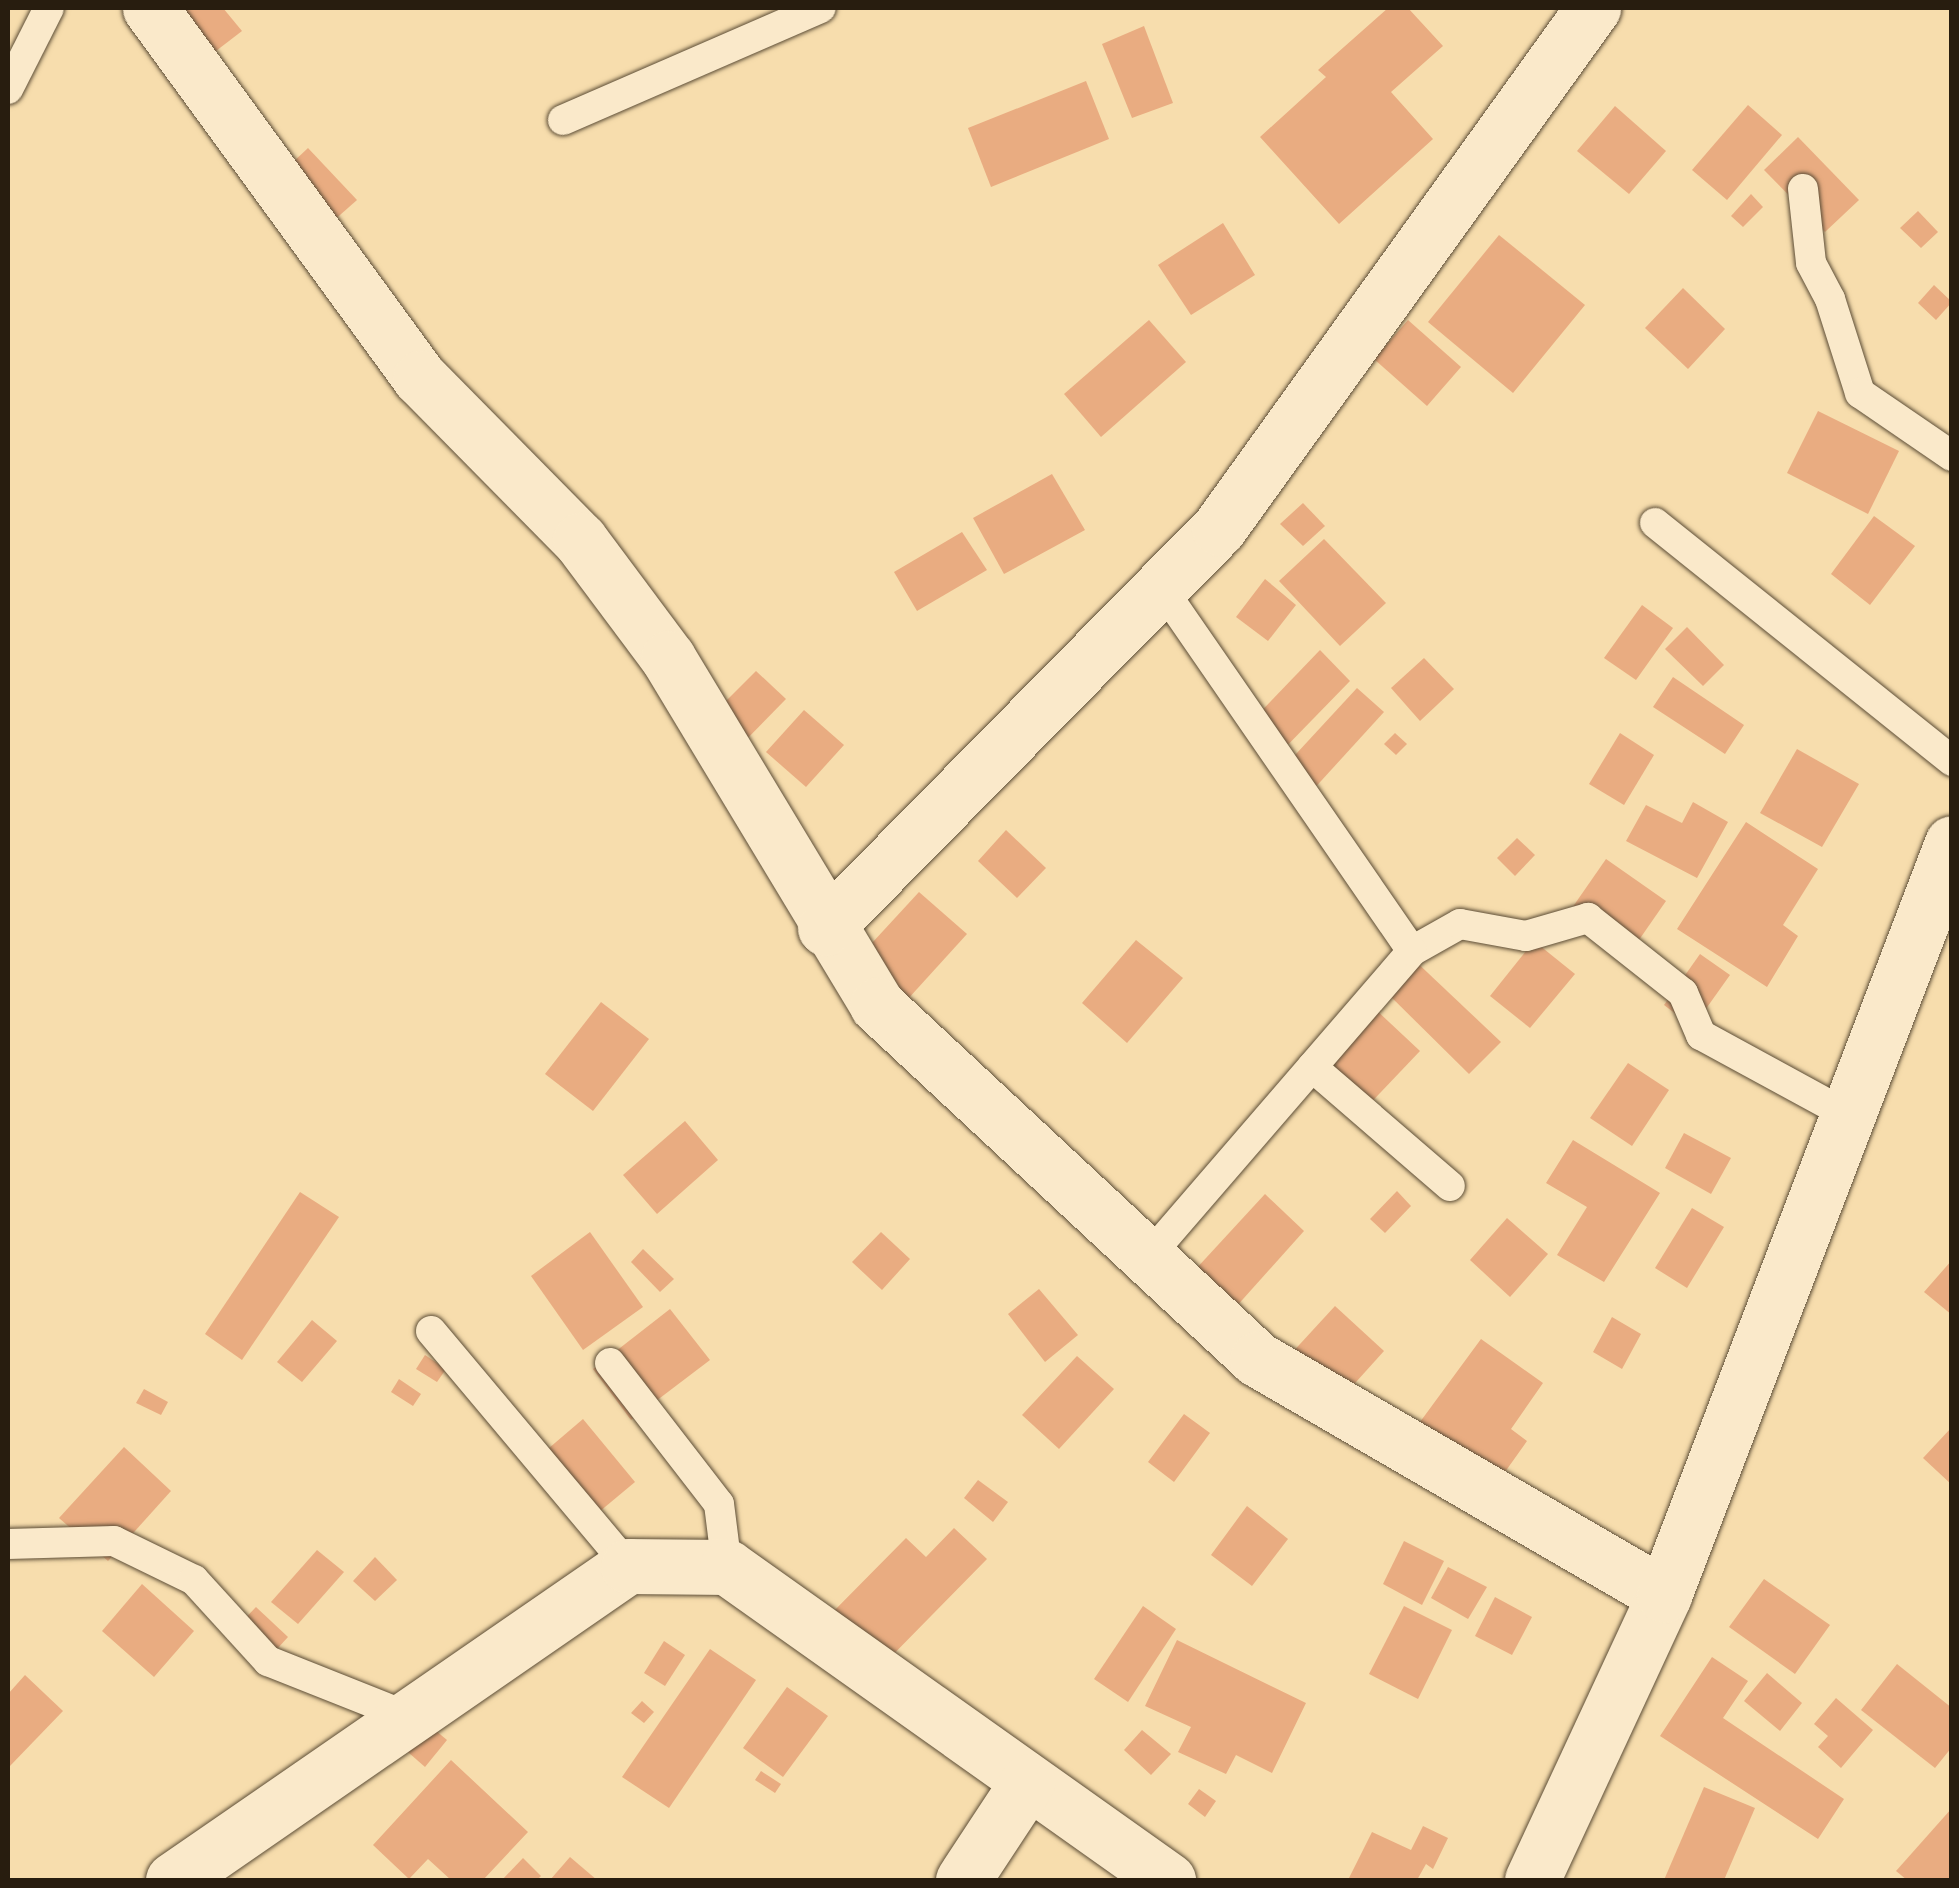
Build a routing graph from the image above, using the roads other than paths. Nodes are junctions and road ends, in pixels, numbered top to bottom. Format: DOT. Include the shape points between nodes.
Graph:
graph roads {
  1 [pos="49,8"];
  2 [pos="150,8"];
  3 [pos="821,8"];
  4 [pos="1593,8"];
  5 [pos="8,89"];
  6 [pos="563,120"];
  7 [pos="1803,189"];
  8 [pos="1952,456"];
  9 [pos="1654,523"];
  10 [pos="1162,586"];
  11 [pos="1952,760"];
  12 [pos="1952,843"];
  13 [pos="826,928"];
  14 [pos="1412,950"];
  15 [pos="1312,1067"];
  16 [pos="1848,1115"];
  17 [pos="1450,1186"];
  18 [pos="1148,1257"];
  19 [pos="431,1331"];
  20 [pos="610,1363"];
  21 [pos="8,1544"];
  22 [pos="628,1566"];
  23 [pos="727,1567"];
  24 [pos="1664,1595"];
  25 [pos="409,1717"];
  26 [pos="1028,1782"];
  27 [pos="173,1880"];
  28 [pos="964,1880"];
  29 [pos="1168,1880"];
  30 [pos="1532,1880"];
  1 -- 5 [label="lane"];
  2 -- 13 [label="street" via="420,378 580,540 668,658"];
  3 -- 6 [label="lane"];
  4 -- 10 [label="street" via="1219,528"];
  7 -- 8 [label="lane" via="1811,263 1830,299 1860,393"];
  9 -- 11 [label="lane"];
  10 -- 13 [label="street"];
  10 -- 14 [label="lane"];
  12 -- 16 [label="street"];
  13 -- 18 [label="street" via="877,1004"];
  14 -- 15 [label="lane"];
  14 -- 16 [label="lane" via="1460,924 1526,936 1588,918 1683,993 1701,1036"];
  15 -- 17 [label="lane"];
  15 -- 18 [label="lane"];
  16 -- 24 [label="street"];
  18 -- 24 [label="street" via="1257,1359"];
  19 -- 22 [label="lane"];
  20 -- 23 [label="lane" via="718,1504"];
  21 -- 25 [label="lane" via="114,1541 194,1580 268,1662"];
  22 -- 23 [label="street"];
  22 -- 25 [label="street"];
  23 -- 26 [label="street"];
  24 -- 30 [label="street"];
  25 -- 27 [label="street"];
  26 -- 28 [label="street"];
  26 -- 29 [label="street"];
}
